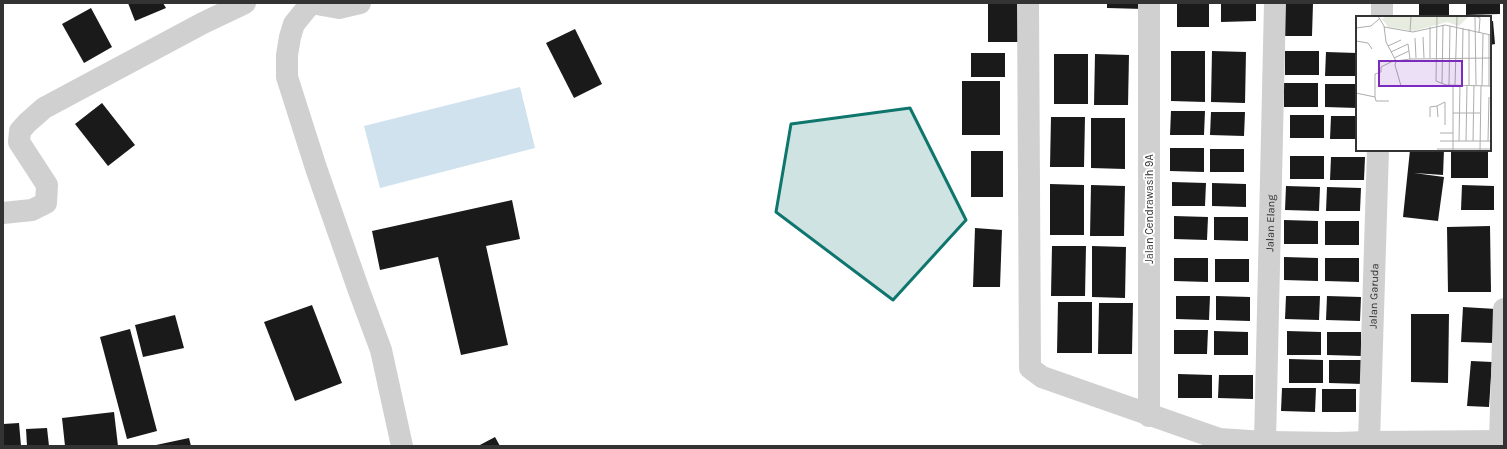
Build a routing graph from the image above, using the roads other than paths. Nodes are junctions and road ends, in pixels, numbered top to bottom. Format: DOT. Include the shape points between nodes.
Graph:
graph roads {
  1 [pos="245,3"];
  2 [pos="311,3"];
  3 [pos="360,3"];
  4 [pos="1028,3"];
  5 [pos="1149,3"];
  6 [pos="1275,3"];
  7 [pos="1382,3"];
  8 [pos="1382,16"];
  9 [pos="1378,151"];
  10 [pos="3,213"];
  11 [pos="1504,310"];
  12 [pos="1149,416"];
  13 [pos="1502,441"];
  14 [pos="1265,442"];
  15 [pos="1369,442"];
  16 [pos="1467,444"];
  17 [pos="1337,445"];
  18 [pos="402,446"];
  1 -- 10 [label="street" via="44,108 20,131 19,142 47,185 46,203 32,210"];
  2 -- 3 [label="street" via="339,8"];
  2 -- 18 [label="street" via="294,24 287,55 287,77 321,183 381,350"];
  4 -- 12 [label="street" via="1030,368 1042,377"];
  5 -- 12 [label="street, Jalan Cendrawasih 9A"];
  6 -- 14 [label="street, Jalan Elang"];
  7 -- 8 [label="street"];
  9 -- 15 [label="street, Jalan Garuda"];
  11 -- 13 [label="street"];
  12 -- 14 [label="street" via="1219,439"];
  13 -- 16 [label="street"];
  14 -- 17 [label="street"];
  15 -- 16 [label="street"];
  15 -- 17 [label="street"];
}
